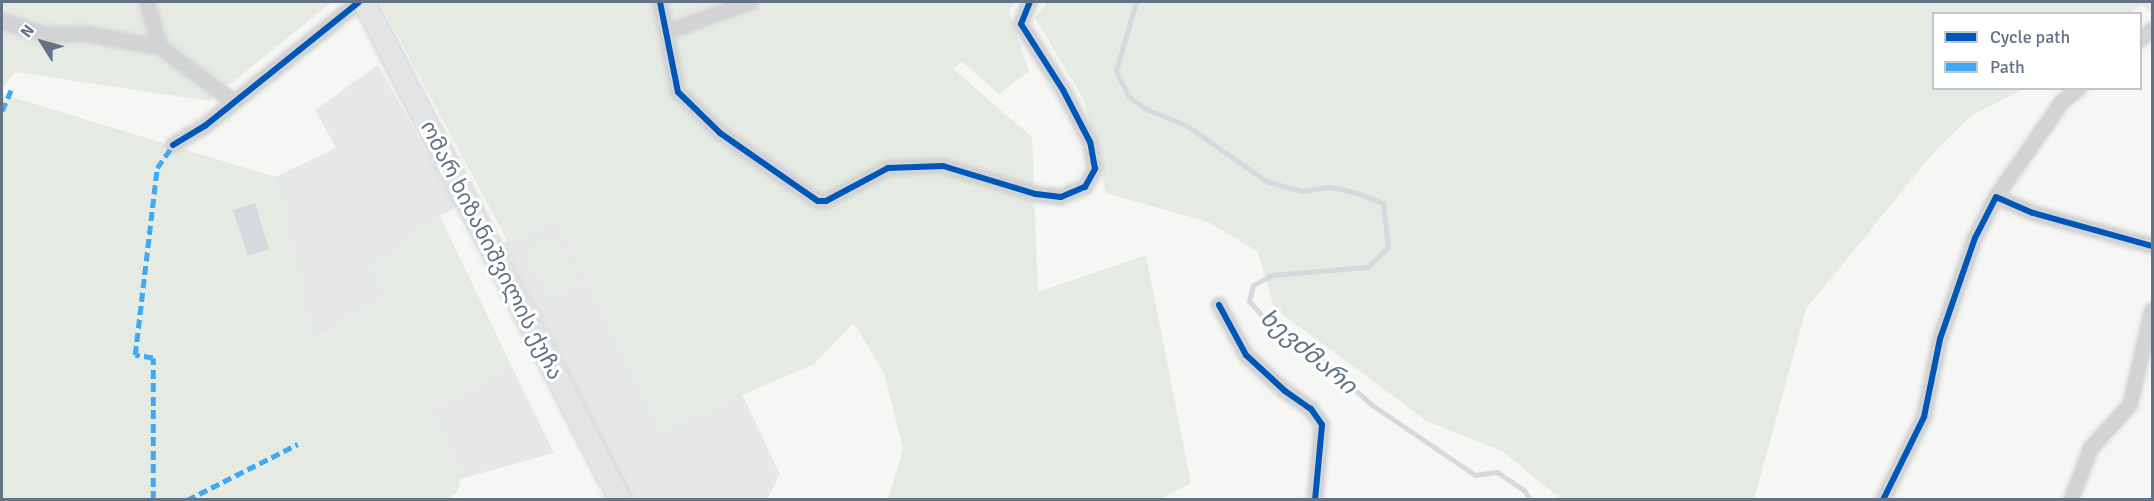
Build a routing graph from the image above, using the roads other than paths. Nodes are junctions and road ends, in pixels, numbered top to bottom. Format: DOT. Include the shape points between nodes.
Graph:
graph roads {
  1 [pos="147,2"];
  2 [pos="361,2"];
  3 [pos="660,2"];
  4 [pos="751,2"];
  5 [pos="1030,2"];
  6 [pos="2,21"];
  7 [pos="667,32"];
  8 [pos="160,47"];
  9 [pos="2077,90"];
  10 [pos="234,102"];
  11 [pos="173,145"];
  12 [pos="1996,197"];
  13 [pos="2152,246"];
  14 [pos="1219,305"];
  15 [pos="2152,310"];
  16 [pos="620,500"];
  17 [pos="1315,500"];
  18 [pos="1883,500"];
  19 [pos="2071,500"];
  1 -- 8 [label="street"];
  2 -- 10 [label="street"];
  2 -- 16 [label="main road, ომარ ხიზანიშვილის ქუჩა"];
  3 -- 7 [label="street"];
  4 -- 7 [label="street"];
  5 -- 7 [label="street" via="1021,24 1090,142 1095,169 1085,187 1061,197 1036,194 943,166 888,168 826,201 818,201 720,134 678,92"];
  6 -- 8 [label="street" via="46,35 86,34"];
  8 -- 10 [label="street"];
  9 -- 12 [label="street" via="2062,102"];
  10 -- 11 [label="street"];
  12 -- 13 [label="street" via="2033,213"];
  12 -- 18 [label="street" via="1975,238 1940,339 1924,417"];
  14 -- 17 [label="street" via="1246,355 1311,409 1322,425"];
  15 -- 19 [label="street" via="2130,405 2091,448"];
}
